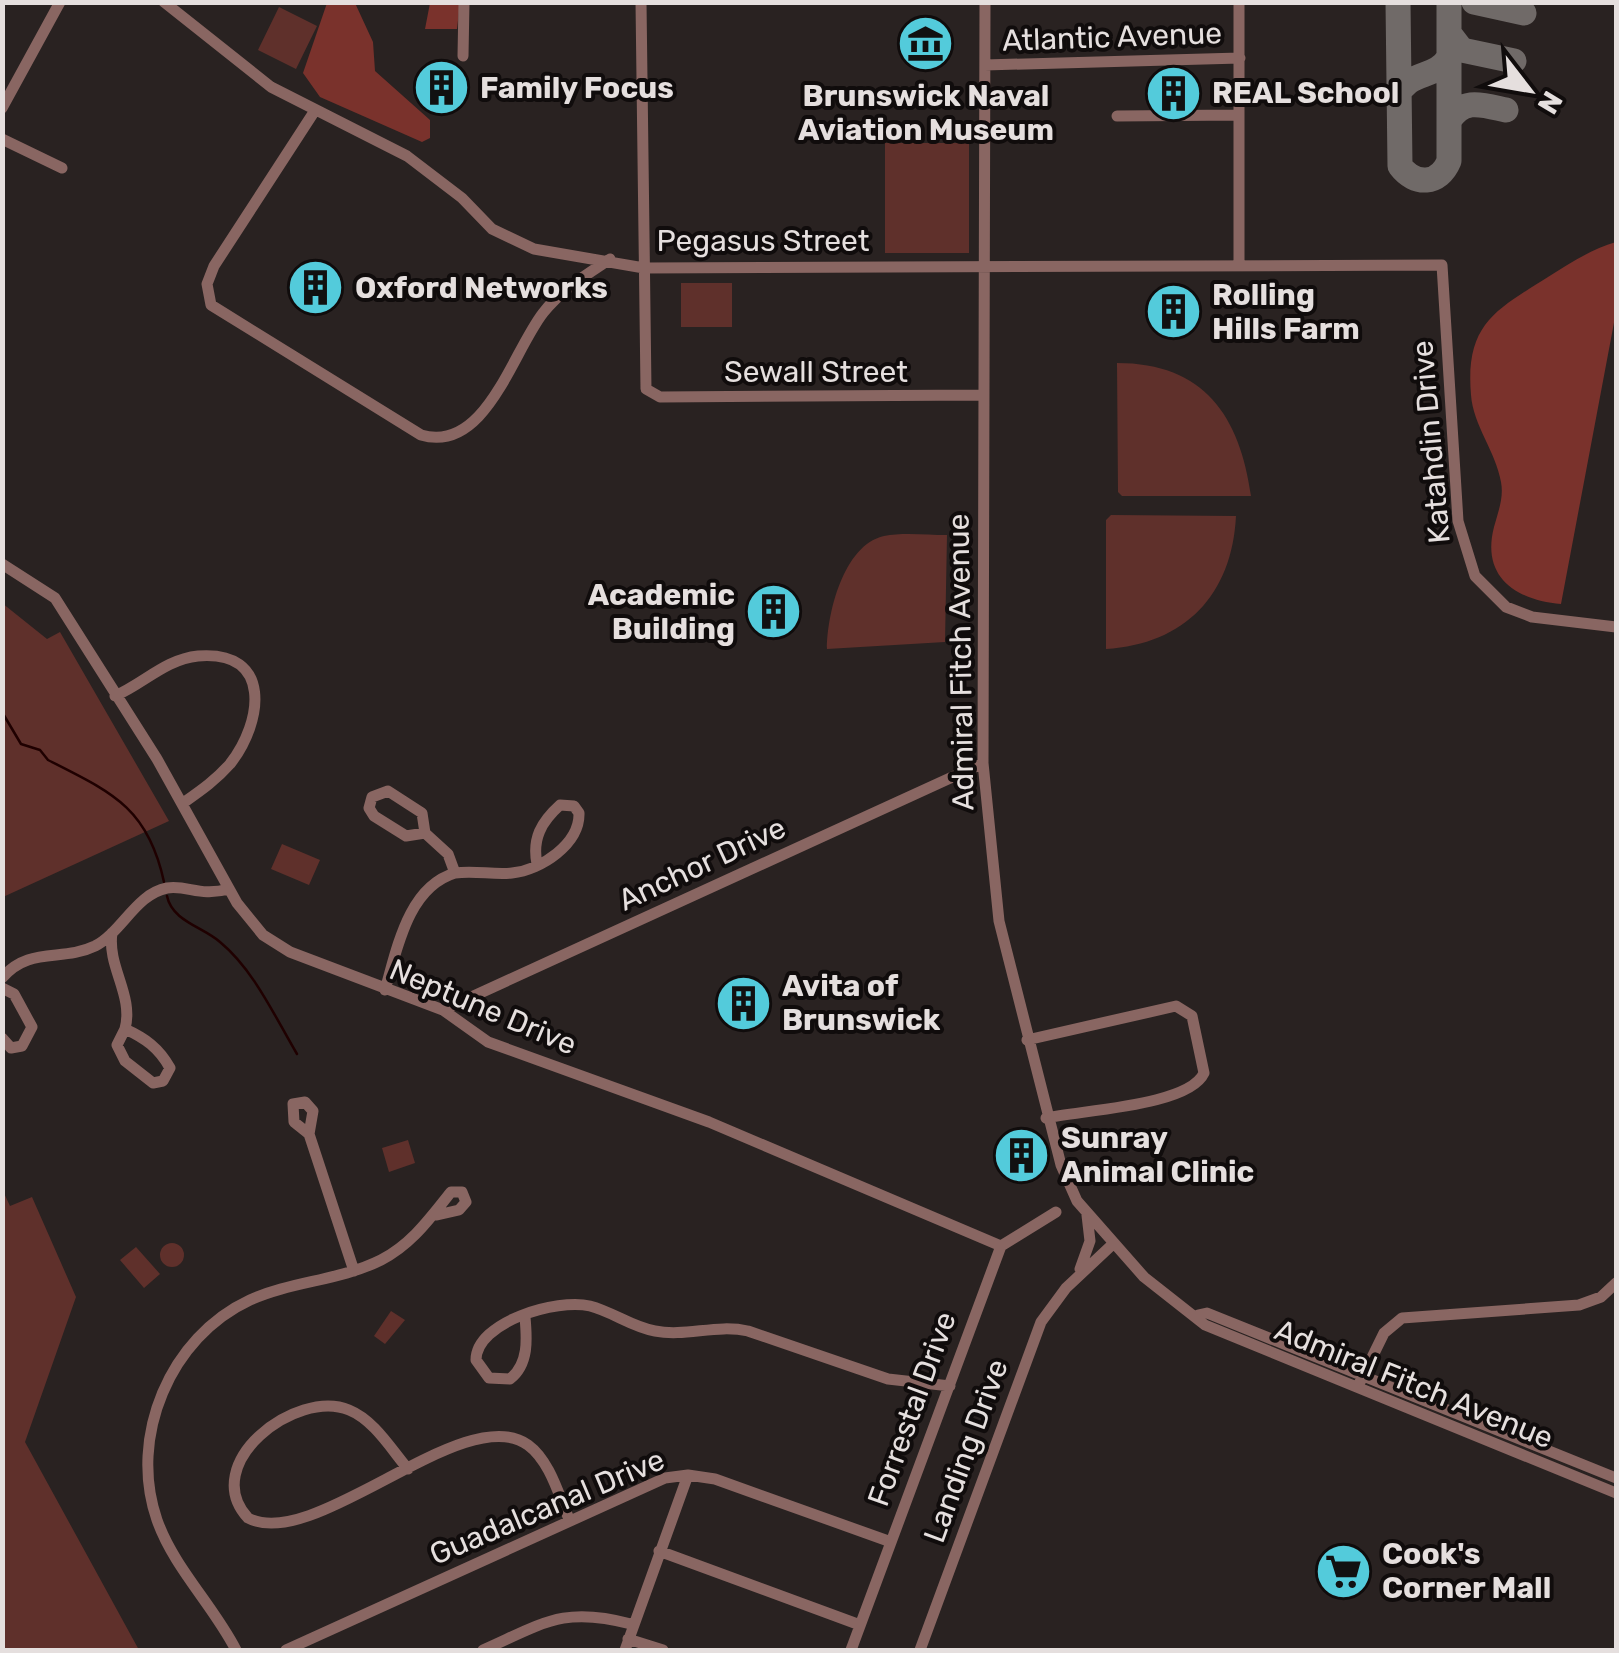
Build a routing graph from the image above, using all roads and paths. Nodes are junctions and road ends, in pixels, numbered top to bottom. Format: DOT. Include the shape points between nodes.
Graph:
graph roads {
  1 [pos="60,2"];
  2 [pos="164,2"];
  3 [pos="464,2"];
  4 [pos="642,2"];
  5 [pos="984,2"];
  6 [pos="1240,2"];
  7 [pos="463,56"];
  8 [pos="1240,58"];
  9 [pos="985,65"];
  10 [pos="2,108"];
  11 [pos="314,112"];
  12 [pos="1116,116"];
  13 [pos="1238,116"];
  14 [pos="2,139"];
  15 [pos="62,168"];
  16 [pos="610,259"];
  17 [pos="986,265"];
  18 [pos="1239,265"];
  19 [pos="1442,265"];
  20 [pos="644,268"];
  21 [pos="983,395"];
  22 [pos="2,564"];
  23 [pos="1616,627"];
  24 [pos="116,696"];
  25 [pos="983,763"];
  26 [pos="182,802"];
  27 [pos="425,832"];
  28 [pos="537,864"];
  29 [pos="455,873"];
  30 [pos="228,890"];
  31 [pos="112,933"];
  32 [pos="2,978"];
  33 [pos="2,988"];
  34 [pos="385,990"];
  35 [pos="443,1010"];
  36 [pos="124,1029"];
  37 [pos="2,1038"];
  38 [pos="1026,1040"];
  39 [pos="1046,1118"];
  40 [pos="310,1134"];
  41 [pos="1086,1211"];
  42 [pos="1056,1212"];
  43 [pos="437,1216"];
  44 [pos="1114,1244"];
  45 [pos="1000,1246"];
  46 [pos="354,1270"];
  47 [pos="1076,1278"];
  48 [pos="1616,1283"];
  49 [pos="1198,1315"];
  50 [pos="525,1317"];
  51 [pos="1363,1375"];
  52 [pos="950,1386"];
  53 [pos="1357,1388"];
  54 [pos="408,1469"];
  55 [pos="688,1474"];
  56 [pos="1616,1478"];
  57 [pos="1616,1492"];
  58 [pos="569,1520"];
  59 [pos="891,1542"];
  60 [pos="659,1551"];
  61 [pos="631,1624"];
  62 [pos="860,1625"];
  63 [pos="626,1645"];
  64 [pos="236,1650"];
  65 [pos="286,1650"];
  66 [pos="483,1650"];
  67 [pos="663,1650"];
  68 [pos="852,1650"];
  69 [pos="920,1650"];
  1 -- 10 [label="street"];
  2 -- 11 [label="street, Pegasus Street" via="270,87"];
  3 -- 7 [label="street"];
  4 -- 20 [label="street"];
  5 -- 9 [label="street, Admiral Fitch Avenue"];
  6 -- 8 [label="street"];
  8 -- 9 [label="street, Atlantic Avenue"];
  8 -- 13 [label="street"];
  9 -- 17 [label="street, Admiral Fitch Avenue"];
  11 -- 16 [label="street, Pegasus Street" via="407,156 492,229 534,250"];
  11 -- 16 [label="street" via="214,266 207,284 211,305 421,435 442,439 471,426 545,310"];
  12 -- 13 [label="street"];
  13 -- 18 [label="street"];
  14 -- 15 [label="street"];
  16 -- 20 [label="street, Pegasus Street"];
  17 -- 18 [label="street, Pegasus Street"];
  17 -- 20 [label="street, Pegasus Street"];
  17 -- 21 [label="street, Admiral Fitch Avenue"];
  18 -- 19 [label="street, Pegasus Street"];
  19 -- 23 [label="street, Katahdin Drive" via="1458,521 1475,576 1506,606 1532,617"];
  20 -- 21 [label="street, Sewall Street" via="644,382 660,397"];
  21 -- 25 [label="street, Admiral Fitch Avenue"];
  22 -- 24 [label="street, Neptune Drive" via="55,598"];
  24 -- 26 [label="street, Neptune Drive"];
  24 -- 26 [label="street" via="198,656 230,660 250,675 257,691 242,745 212,783"];
  25 -- 35 [label="street, Anchor Drive"];
  25 -- 38 [label="street, Admiral Fitch Avenue" via="999,921"];
  26 -- 30 [label="street, Neptune Drive"];
  27 -- 27 [label="street" via="422,812 388,792 372,797 374,816 406,836"];
  27 -- 29 [label="street" via="448,854"];
  28 -- 28 [label="street" via="556,856 578,824 574,806 560,804 549,816 534,840"];
  28 -- 29 [label="street" via="513,873"];
  29 -- 34 [label="street" via="419,898"];
  30 -- 31 [label="street" via="168,888"];
  30 -- 34 [label="street, Neptune Drive" via="263,936"];
  31 -- 32 [label="street" via="80,952 28,958"];
  31 -- 36 [label="street" via="112,958 129,1014"];
  33 -- 37 [label="street" via="14,994 32,1028 22,1046 11,1048"];
  34 -- 35 [label="street, Neptune Drive"];
  35 -- 45 [label="street, Neptune Drive" via="488,1042 709,1122"];
  36 -- 36 [label="street" via="117,1045 126,1061 153,1083 163,1081 170,1068 166,1060 148,1040"];
  38 -- 39 [label="street, Admiral Fitch Avenue"];
  38 -- 39 [label="street" via="1176,1006 1192,1016 1204,1073 1192,1089"];
  39 -- 41 [label="street, Admiral Fitch Avenue" via="1061,1166"];
  40 -- 46 [label="street"];
  41 -- 44 [label="street, Admiral Fitch Avenue"];
  41 -- 47 [label="street, Landing Drive" via="1090,1241"];
  42 -- 45 [label="street"];
  43 -- 46 [label="street" via="388,1256"];
  44 -- 47 [label="street, Landing Drive"];
  44 -- 49 [label="street, Admiral Fitch Avenue" via="1144,1277"];
  45 -- 52 [label="street, Forrestal Drive"];
  46 -- 64 [label="street" via="277,1290 220,1317 177,1364 151,1423 147,1455 156,1518"];
  47 -- 69 [label="street, Landing Drive" via="1033,1340"];
  48 -- 51 [label="street" via="1578,1305 1402,1318 1384,1333"];
  49 -- 51 [label="street, Admiral Fitch Avenue" via="1208,1312"];
  49 -- 53 [label="street, Admiral Fitch Avenue" via="1205,1325"];
  50 -- 50 [label="street" via="496,1326 480,1340 476,1360 489,1378 510,1379 519,1372"];
  50 -- 52 [label="street" via="578,1304 658,1332 724,1326 888,1379"];
  51 -- 53 [label="street"];
  51 -- 56 [label="street, Admiral Fitch Avenue"];
  52 -- 59 [label="street, Forrestal Drive"];
  53 -- 57 [label="street, Admiral Fitch Avenue"];
  54 -- 54 [label="street" via="280,1524 248,1518 233,1490 245,1451 316,1406 357,1413"];
  54 -- 58 [label="street" via="484,1436 506,1435 540,1458"];
  55 -- 58 [label="street, Guadalcanal Drive" via="653,1482"];
  55 -- 59 [label="street, Guadalcanal Drive"];
  55 -- 60 [label="street"];
  58 -- 65 [label="street, Guadalcanal Drive"];
  59 -- 62 [label="street, Forrestal Drive"];
  60 -- 61 [label="street"];
  60 -- 62 [label="street"];
  61 -- 63 [label="street"];
  61 -- 66 [label="street" via="566,1616"];
  62 -- 68 [label="street, Forrestal Drive"];
  63 -- 67 [label="street"];
}
